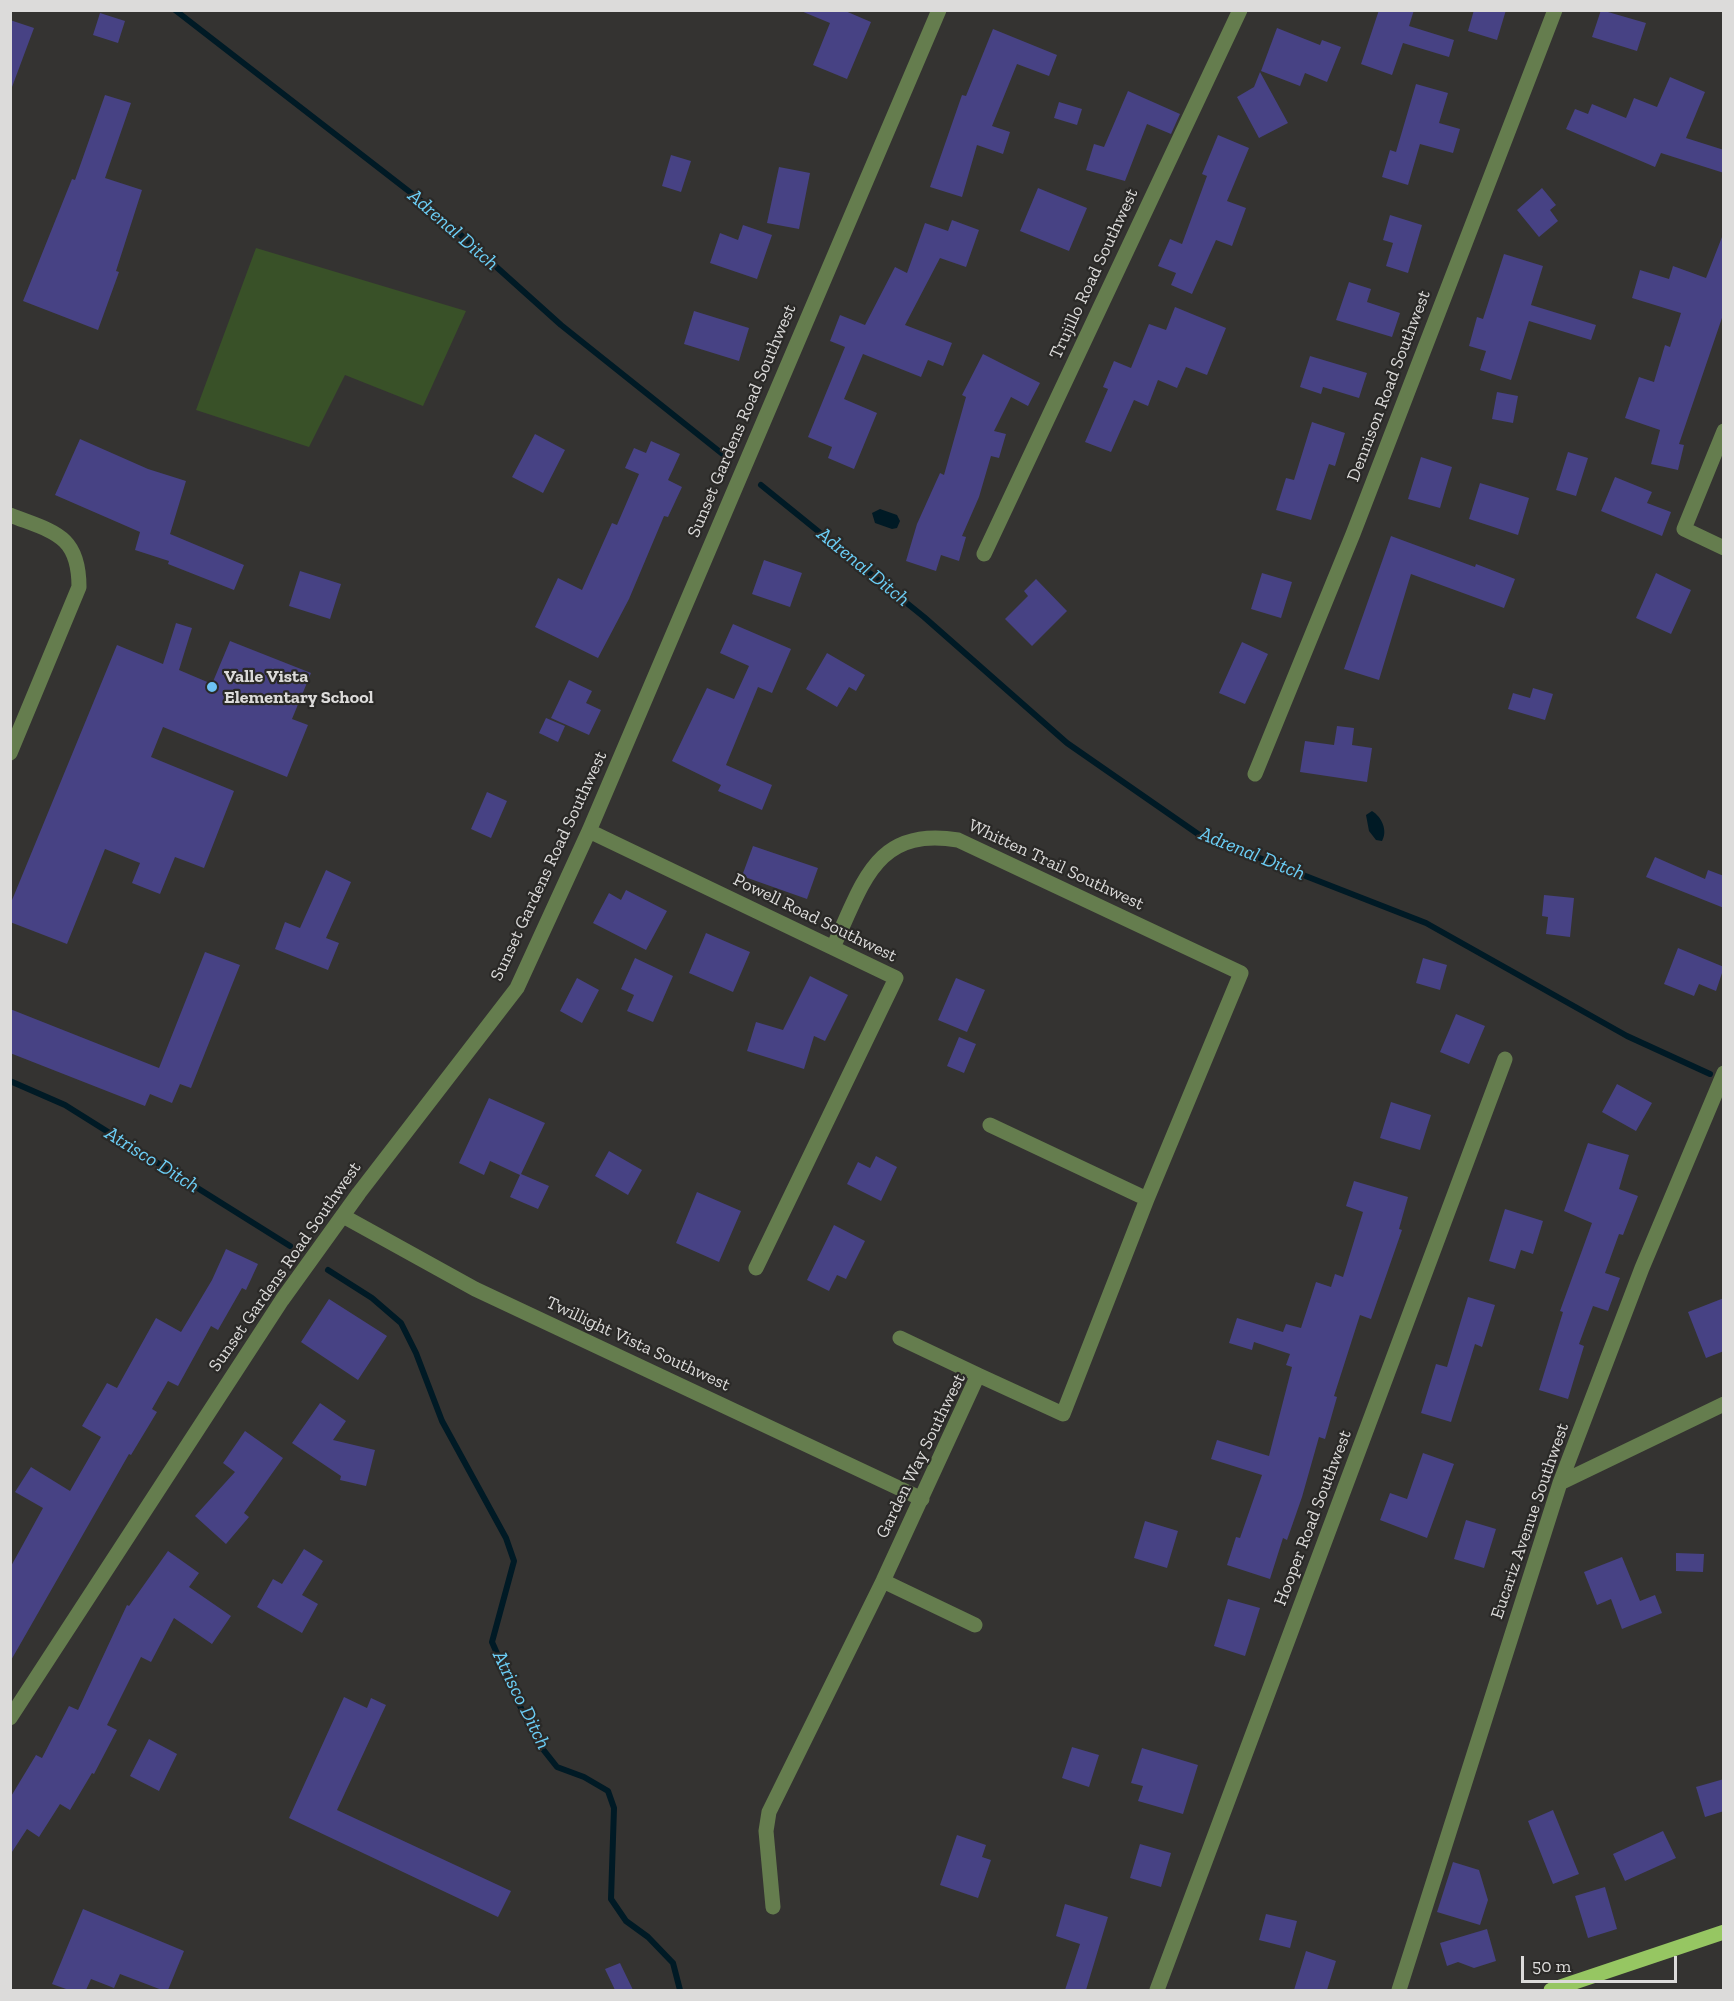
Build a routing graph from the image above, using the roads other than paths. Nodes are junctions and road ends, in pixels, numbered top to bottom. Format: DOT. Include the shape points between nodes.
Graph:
graph roads {
  1 [pos="939,10"];
  2 [pos="1240,10"];
  3 [pos="1555,10"];
  4 [pos="1724,431"];
  5 [pos="10,515"];
  6 [pos="1724,549"];
  7 [pos="984,554"];
  8 [pos="10,753"];
  9 [pos="1254,774"];
  10 [pos="589,831"];
  11 [pos="833,947"];
  12 [pos="1241,973"];
  13 [pos="1505,1059"];
  14 [pos="1724,1073"];
  15 [pos="990,1125"];
  16 [pos="1147,1200"];
  17 [pos="340,1220"];
  18 [pos="756,1268"];
  19 [pos="900,1338"];
  20 [pos="978,1375"];
  21 [pos="1724,1404"];
  22 [pos="1560,1483"];
  23 [pos="922,1498"];
  24 [pos="883,1581"];
  25 [pos="975,1625"];
  26 [pos="10,1718"];
  27 [pos="773,1907"];
  28 [pos="1724,1932"];
  29 [pos="1157,1990"];
  30 [pos="1399,1990"];
  31 [pos="1551,1990"];
  1 -- 10 [label="street, Sunset Gardens Road Southwest"];
  2 -- 7 [label="street, Trujillo Road Southwest"];
  3 -- 9 [label="street, Dennison Road Southwest" via="1353,534"];
  4 -- 6 [label="street" via="1684,529"];
  5 -- 8 [label="street" via="60,537 73,548 79,565 79,586"];
  10 -- 11 [label="street, Powell Road Southwest"];
  10 -- 17 [label="street, Sunset Gardens Road Southwest" via="517,988"];
  11 -- 12 [label="street, Whitten Trail Southwest" via="870,869 888,850 909,840 932,836 958,840"];
  11 -- 18 [label="street, Powell Road Southwest" via="896,978"];
  12 -- 16 [label="street, Garden Way Southwest"];
  13 -- 29 [label="street, Hooper Road Southwest"];
  14 -- 22 [label="street, Eucariz Avenue Southwest" via="1642,1268"];
  15 -- 16 [label="street"];
  16 -- 20 [label="street, Garden Way Southwest" via="1063,1414"];
  17 -- 23 [label="street, Twillight Vista Southwest" via="475,1289"];
  17 -- 26 [label="street, Sunset Gardens Road Southwest" via="282,1300"];
  19 -- 20 [label="street"];
  20 -- 23 [label="street, Garden Way Southwest"];
  21 -- 22 [label="street"];
  22 -- 30 [label="street, Eucariz Avenue Southwest"];
  23 -- 24 [label="street, Garden Way Southwest"];
  24 -- 25 [label="street"];
  24 -- 27 [label="street, Garden Way Southwest" via="769,1812 766,1831"];
  28 -- 31 [label="main road"];
}
